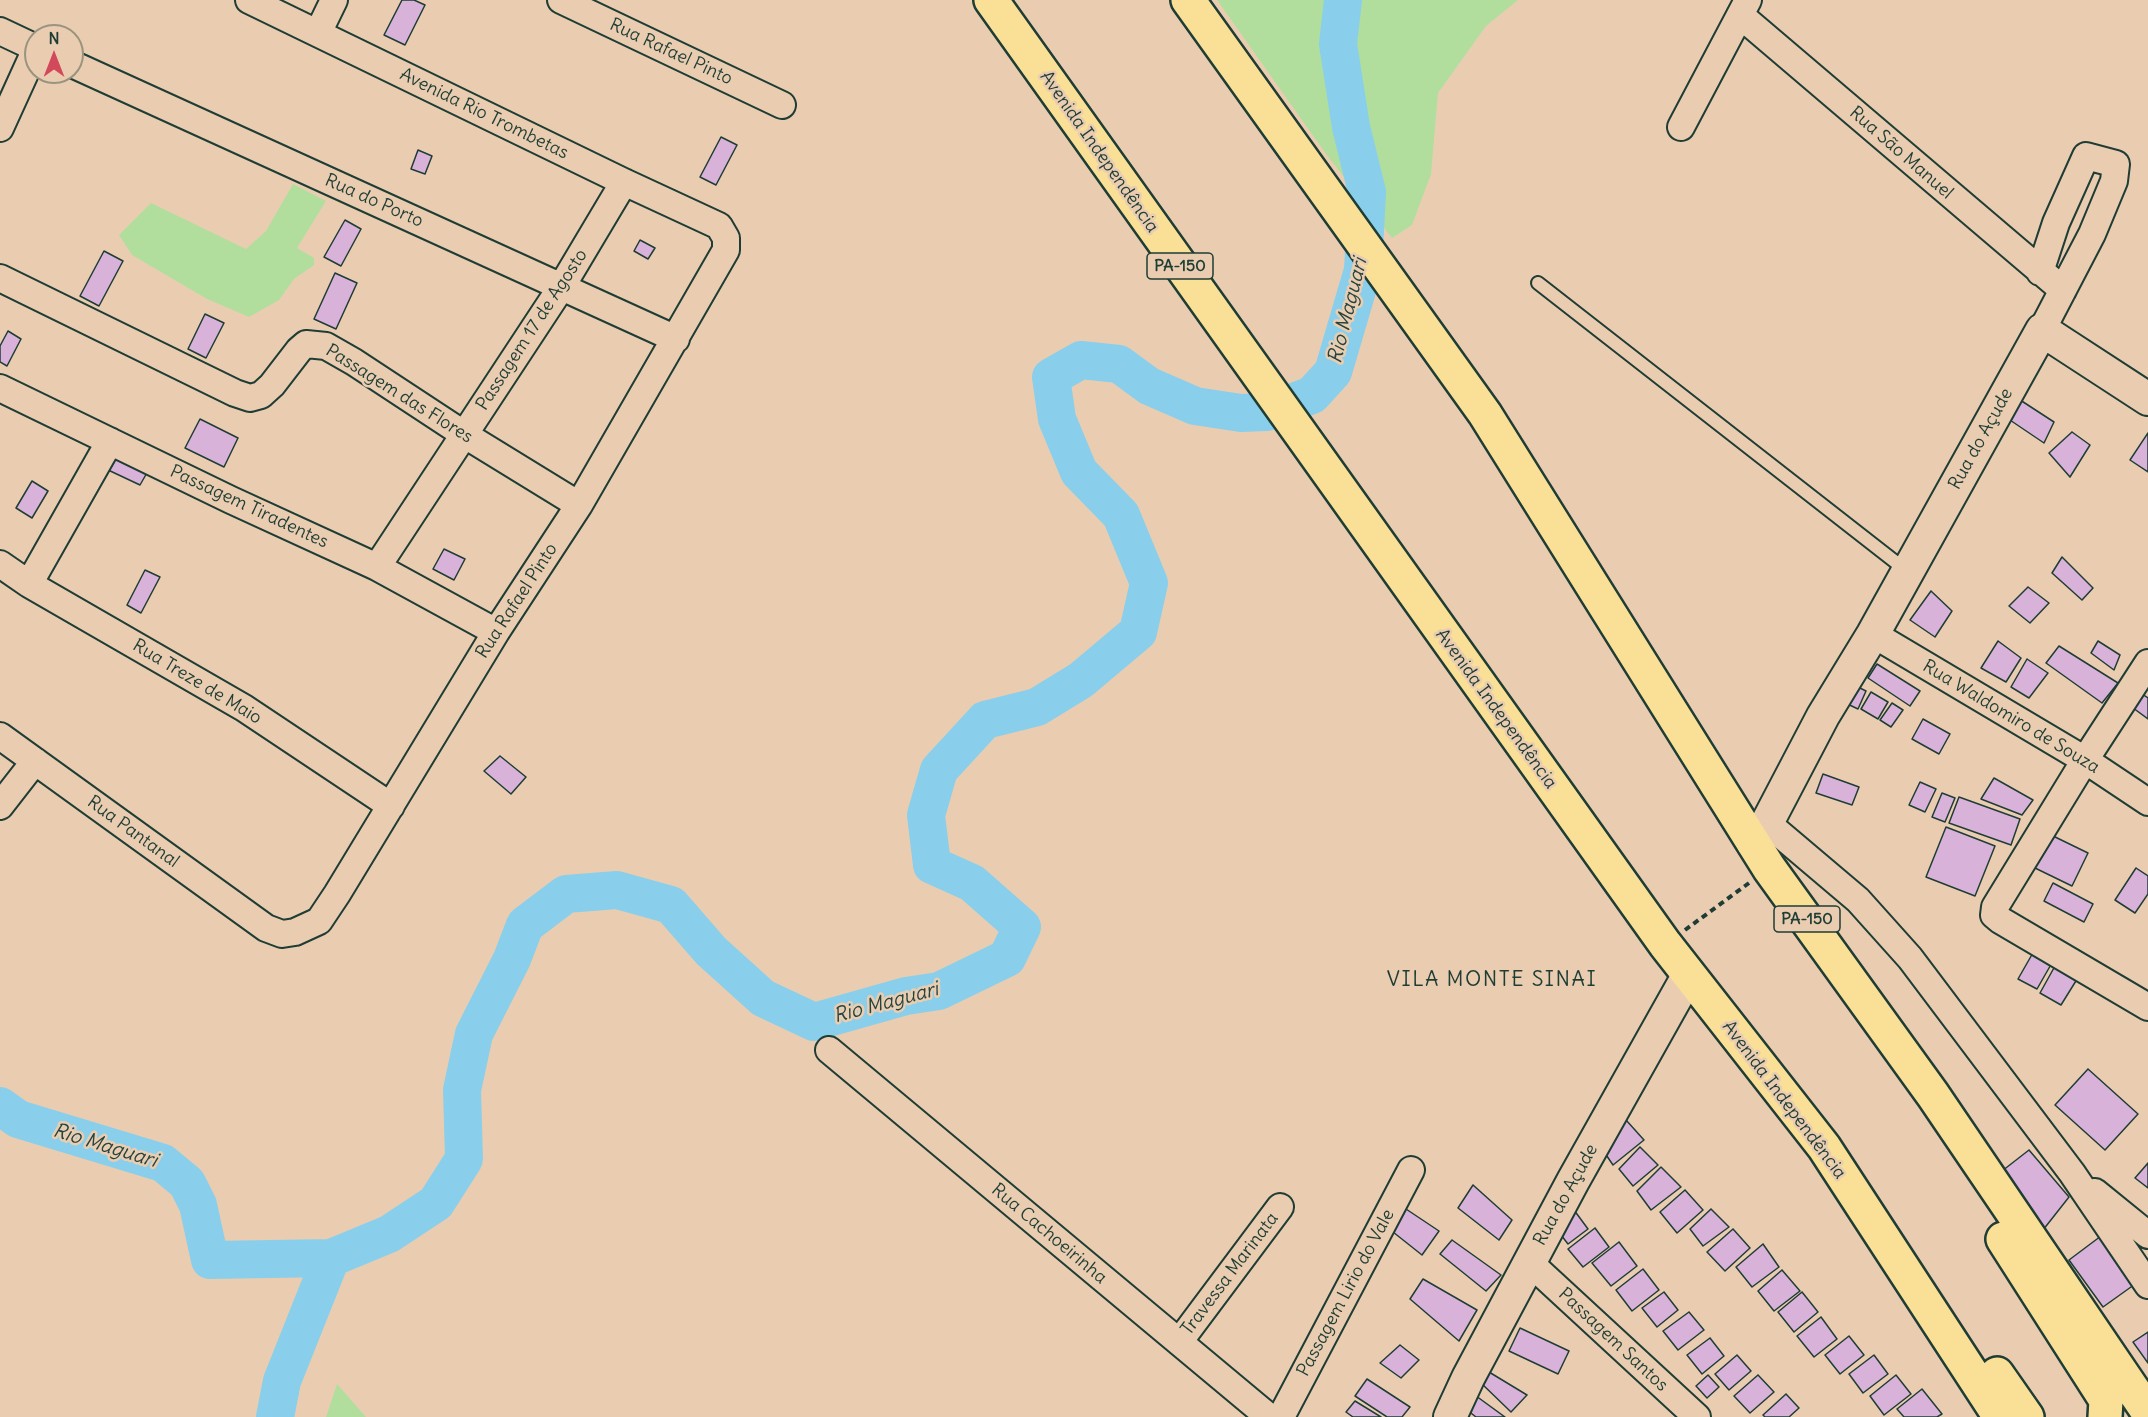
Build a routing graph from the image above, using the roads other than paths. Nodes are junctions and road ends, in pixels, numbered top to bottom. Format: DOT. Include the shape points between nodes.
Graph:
graph roads {
  1 [pos="249,0"];
  2 [pos="334,0"];
  3 [pos="561,0"];
  4 [pos="991,0"];
  5 [pos="1188,0"];
  6 [pos="1744,8"];
  7 [pos="0,31"];
  8 [pos="318,33"];
  9 [pos="24,42"];
  10 [pos="84,69"];
  11 [pos="24,75"];
  12 [pos="782,105"];
  13 [pos="1681,127"];
  14 [pos="0,128"];
  15 [pos="624,182"];
  16 [pos="719,226"];
  17 [pos="2040,272"];
  18 [pos="0,278"];
  19 [pos="1538,284"];
  20 [pos="562,286"];
  21 [pos="2063,290"];
  22 [pos="2042,330"];
  23 [pos="676,339"];
  24 [pos="0,388"];
  25 [pos="2148,399"];
  26 [pos="465,435"];
  27 [pos="111,441"];
  28 [pos="579,505"];
  29 [pos="0,564"];
  30 [pos="377,567"];
  31 [pos="1907,571"];
  32 [pos="28,584"];
  33 [pos="496,632"];
  34 [pos="1873,634"];
  35 [pos="2148,663"];
  36 [pos="0,736"];
  37 [pos="2085,760"];
  38 [pos="35,761"];
  39 [pos="2148,802"];
  40 [pos="0,806"];
  41 [pos="391,806"];
  42 [pos="1763,845"];
  43 [pos="266,928"];
  44 [pos="1689,976"];
  45 [pos="2148,1007"];
  46 [pos="829,1050"];
  47 [pos="1933,1095"];
  48 [pos="1824,1148"];
  49 [pos="1411,1170"];
  50 [pos="2072,1173"];
  51 [pos="1280,1207"];
  52 [pos="2148,1236"];
  53 [pos="1529,1262"];
  54 [pos="2148,1285"];
  55 [pos="1179,1342"];
  56 [pos="2148,1412"];
  57 [pos="1269,1417"];
  58 [pos="1281,1417"];
  59 [pos="1450,1417"];
  60 [pos="1697,1417"];
  61 [pos="2000,1417"];
  62 [pos="2027,1417"];
  63 [pos="2105,1417"];
  1 -- 8 [label="street, Avenida Rio Trombetas"];
  2 -- 8 [label="street"];
  3 -- 12 [label="street, Rua Rafael Pinto"];
  4 -- 44 [label="main road, Avenida Independência / PA-150"];
  5 -- 42 [label="main road, PA-150" via="1485,414"];
  6 -- 13 [label="street"];
  6 -- 17 [label="street, Rua São Manuel"];
  7 -- 9 [label="street"];
  8 -- 15 [label="street, Avenida Rio Trombetas"];
  10 -- 20 [label="street, Rua do Porto"];
  11 -- 14 [label="street"];
  15 -- 16 [label="street, Avenida Rio Trombetas"];
  15 -- 20 [label="street, Passagem 17 de Agosto"];
  16 -- 23 [label="street, Rua Rafael Pinto" via="726,238 726,250"];
  17 -- 21 [label="street, Rua São Manuel"];
  17 -- 21 [label="street, Rua do Açude" via="2056,223 2086,156 2116,164 2104,206"];
  18 -- 26 [label="street, Passagem das Flores" via="250,398 272,385 306,344 326,346"];
  19 -- 31 [label="lane"];
  20 -- 23 [label="street, Rua do Porto"];
  20 -- 26 [label="street, Passagem 17 de Agosto"];
  21 -- 22 [label="street, Rua do Açude"];
  22 -- 25 [label="street"];
  22 -- 31 [label="street, Rua do Açude"];
  23 -- 28 [label="street, Rua Rafael Pinto"];
  24 -- 27 [label="street, Passagem Tiradentes"];
  26 -- 28 [label="street, Passagem das Flores"];
  26 -- 30 [label="street, Passagem 17 de Agosto"];
  27 -- 30 [label="street, Passagem Tiradentes"];
  27 -- 32 [label="street"];
  28 -- 33 [label="street, Rua Rafael Pinto"];
  29 -- 32 [label="street, Rua Treze de Maio"];
  30 -- 33 [label="street, Passagem Tiradentes"];
  31 -- 34 [label="street, Rua do Açude"];
  32 -- 41 [label="street, Rua Treze de Maio" via="244,708"];
  33 -- 41 [label="street, Rua Rafael Pinto"];
  34 -- 37 [label="street, Rua Waldomiro de Souza"];
  34 -- 42 [label="street, Rua do Açude" via="1822,716"];
  35 -- 37 [label="street"];
  36 -- 38 [label="street, Rua Pantanal"];
  37 -- 39 [label="street, Rua Waldomiro de Souza"];
  37 -- 45 [label="street" via="1995,907 1994,915"];
  38 -- 40 [label="street"];
  38 -- 43 [label="street, Rua Pantanal"];
  41 -- 43 [label="street, Rua Rafael Pinto" via="319,921 295,933 282,934"];
  42 -- 47 [label="main road, PA-150"];
  42 -- 50 [label="street" via="1858,900 1910,958"];
  44 -- 48 [label="main road, Avenida Independência / PA-150"];
  44 -- 53 [label="street, Rua do Açude"];
  46 -- 55 [label="street, Rua Cachoeirinha"];
  47 -- 56 [label="main road, PA-150"];
  47 -- 63 [label="main road" via="1943,1143 2106,1400"];
  48 -- 61 [label="main road, Avenida Independência / PA-150"];
  48 -- 62 [label="main road" via="1865,1179"];
  49 -- 58 [label="street, Passagem Lirio do Vale"];
  50 -- 52 [label="street"];
  50 -- 54 [label="street"];
  51 -- 55 [label="street, Travessa Marinata"];
  53 -- 59 [label="street, Rua do Açude"];
  53 -- 60 [label="street, Passagem Santos"];
  55 -- 57 [label="street, Rua Cachoeirinha"];
}
